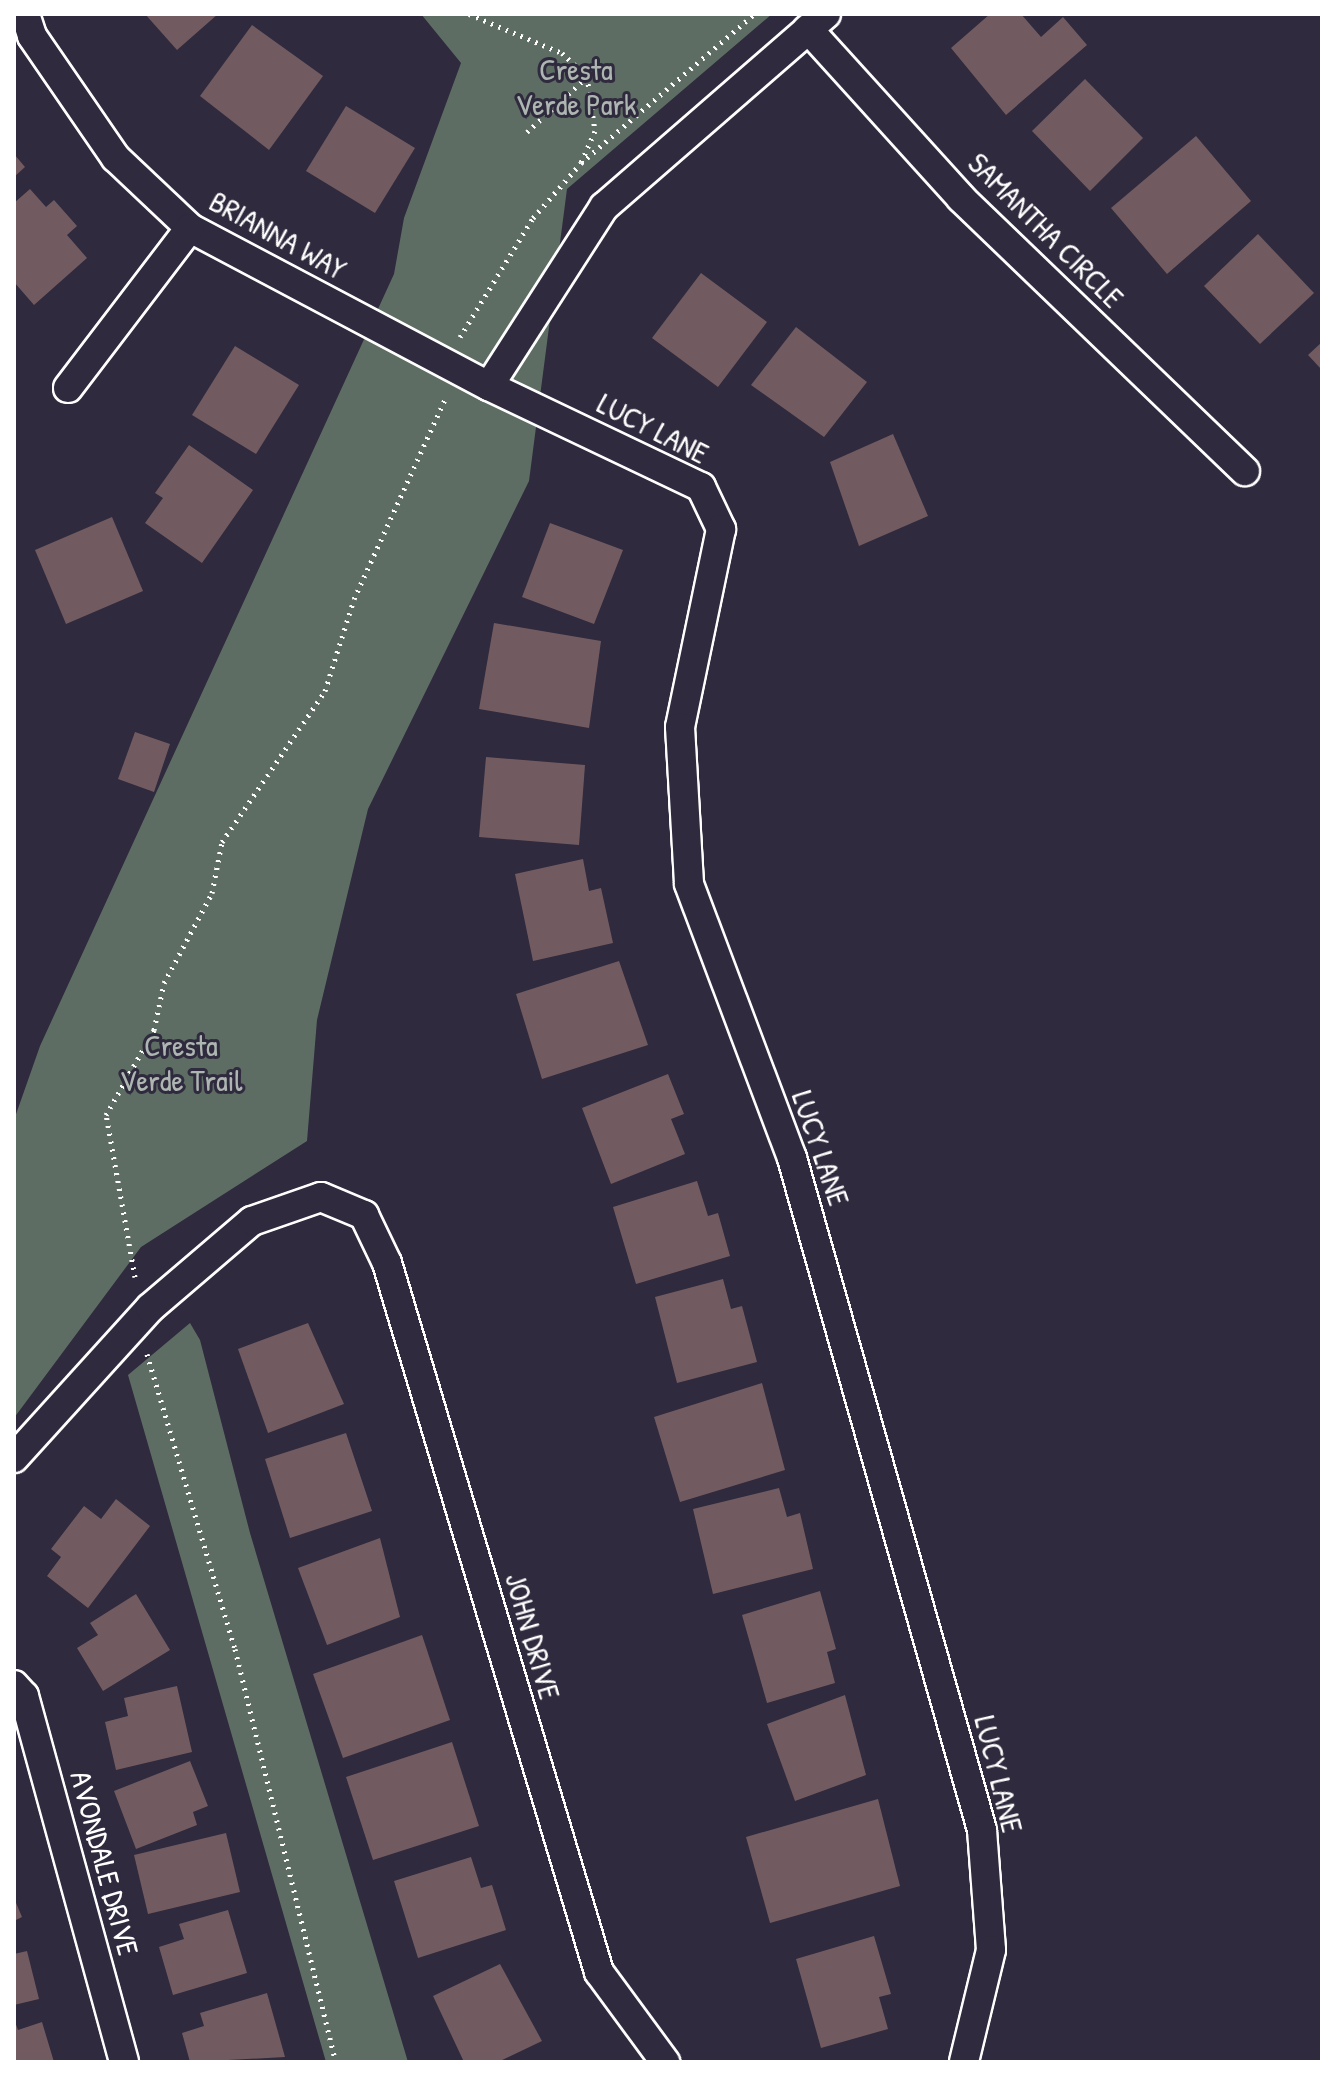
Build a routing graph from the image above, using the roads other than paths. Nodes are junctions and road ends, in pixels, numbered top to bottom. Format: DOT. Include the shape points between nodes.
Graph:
graph roads {
  1 [pos="25,14"];
  2 [pos="817,22"];
  3 [pos="190,228"];
  4 [pos="489,386"];
  5 [pos="68,388"];
  6 [pos="1245,471"];
  7 [pos="14,1458"];
  8 [pos="14,1685"];
  9 [pos="124,2062"];
  10 [pos="665,2062"];
  11 [pos="964,2062"];
  1 -- 3 [label="street, BRIANNA WAY" via="32,36 116,158"];
  2 -- 4 [label="street" via="604,207"];
  2 -- 6 [label="street, SAMANTHA CIRCLE" via="961,198"];
  3 -- 4 [label="street, BRIANNA WAY"];
  3 -- 5 [label="street"];
  4 -- 11 [label="street, LUCY LANE" via="701,487 721,529 680,727 689,884 792,1158 982,1830 991,1950"];
  7 -- 10 [label="street, JOHN DRIVE" via="137,1322 252,1221 321,1197 364,1215 387,1263 599,1972"];
  8 -- 9 [label="street, AVONDALE DRIVE" via="24,1696"];
}
